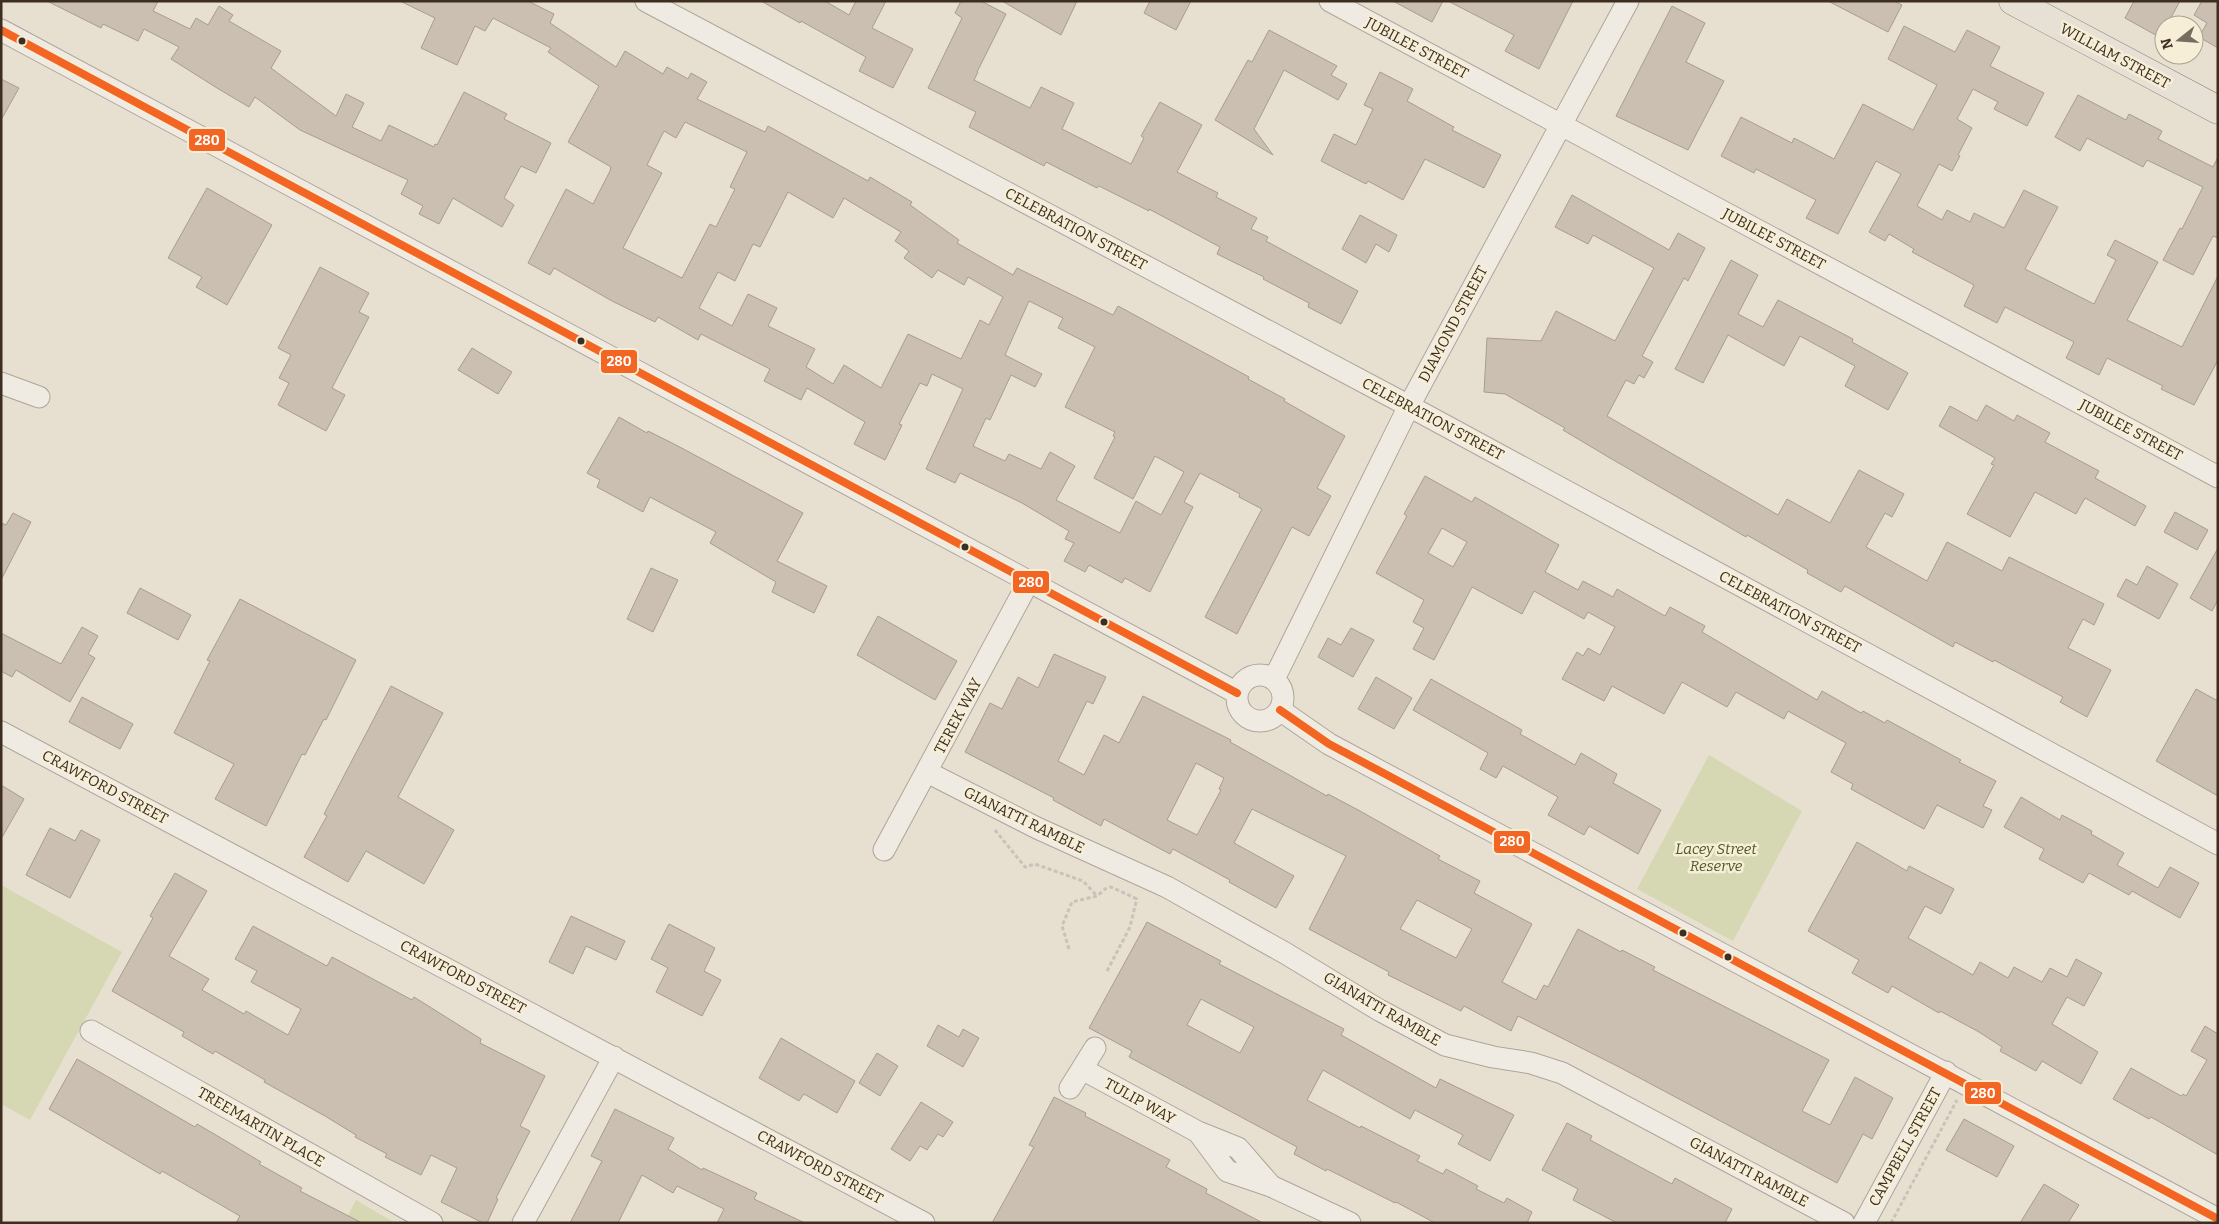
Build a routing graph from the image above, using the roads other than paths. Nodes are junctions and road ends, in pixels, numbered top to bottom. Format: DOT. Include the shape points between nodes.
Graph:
graph roads {
  1 [pos="646,1"];
  2 [pos="1330,1"];
  3 [pos="1628,1"];
  4 [pos="2013,1"];
  5 [pos="1,30"];
  6 [pos="2218,110"];
  7 [pos="1560,125"];
  8 [pos="1,383"];
  9 [pos="39,397"];
  10 [pos="1409,406"];
  11 [pos="2218,477"];
  12 [pos="1030,582"];
  13 [pos="1274,679"];
  14 [pos="1237,693"];
  15 [pos="1280,710"];
  16 [pos="1,732"];
  17 [pos="927,772"];
  18 [pos="2218,844"];
  19 [pos="884,850"];
  20 [pos="91,1030"];
  21 [pos="1095,1048"];
  22 [pos="614,1057"];
  23 [pos="1082,1069"];
  24 [pos="1946,1072"];
  25 [pos="1070,1088"];
  26 [pos="2218,1219"];
  27 [pos="432,1223"];
  28 [pos="523,1223"];
  29 [pos="924,1223"];
  30 [pos="1350,1223"];
  31 [pos="1844,1223"];
  32 [pos="1864,1223"];
  1 -- 10 [label="street, CELEBRATION STREET"];
  2 -- 7 [label="street, JUBILEE STREET"];
  3 -- 7 [label="street, DIAMOND STREET"];
  4 -- 6 [label="main road, WILLIAM STREET"];
  5 -- 12 [label="street"];
  7 -- 10 [label="street, DIAMOND STREET"];
  7 -- 11 [label="street, JUBILEE STREET"];
  8 -- 9 [label="street"];
  10 -- 13 [label="street, DIAMOND STREET"];
  10 -- 18 [label="street, CELEBRATION STREET"];
  12 -- 14 [label="street"];
  12 -- 17 [label="street, TEREK WAY"];
  13 -- 14 [label="street" via="1257,674 1246,679"];
  13 -- 15 [label="street" via="1281,687 1283,700"];
  14 -- 15 [label="street" via="1238,707 1256,721 1269,720"];
  15 -- 24 [label="street" via="1329,744"];
  16 -- 22 [label="street, CRAWFORD STREET"];
  17 -- 19 [label="street, TEREK WAY"];
  17 -- 31 [label="street, GIANATTI RAMBLE" via="1216,913 1379,1010 1445,1045 1532,1063 1562,1073"];
  20 -- 27 [label="street, TREEMARTIN PLACE"];
  21 -- 23 [label="street"];
  22 -- 28 [label="street"];
  22 -- 29 [label="street, CRAWFORD STREET"];
  23 -- 25 [label="street"];
  23 -- 30 [label="street, TULIP WAY" via="1198,1132 1227,1171 1271,1186"];
  24 -- 26 [label="street"];
  24 -- 32 [label="street, CAMPBELL STREET"];
}
